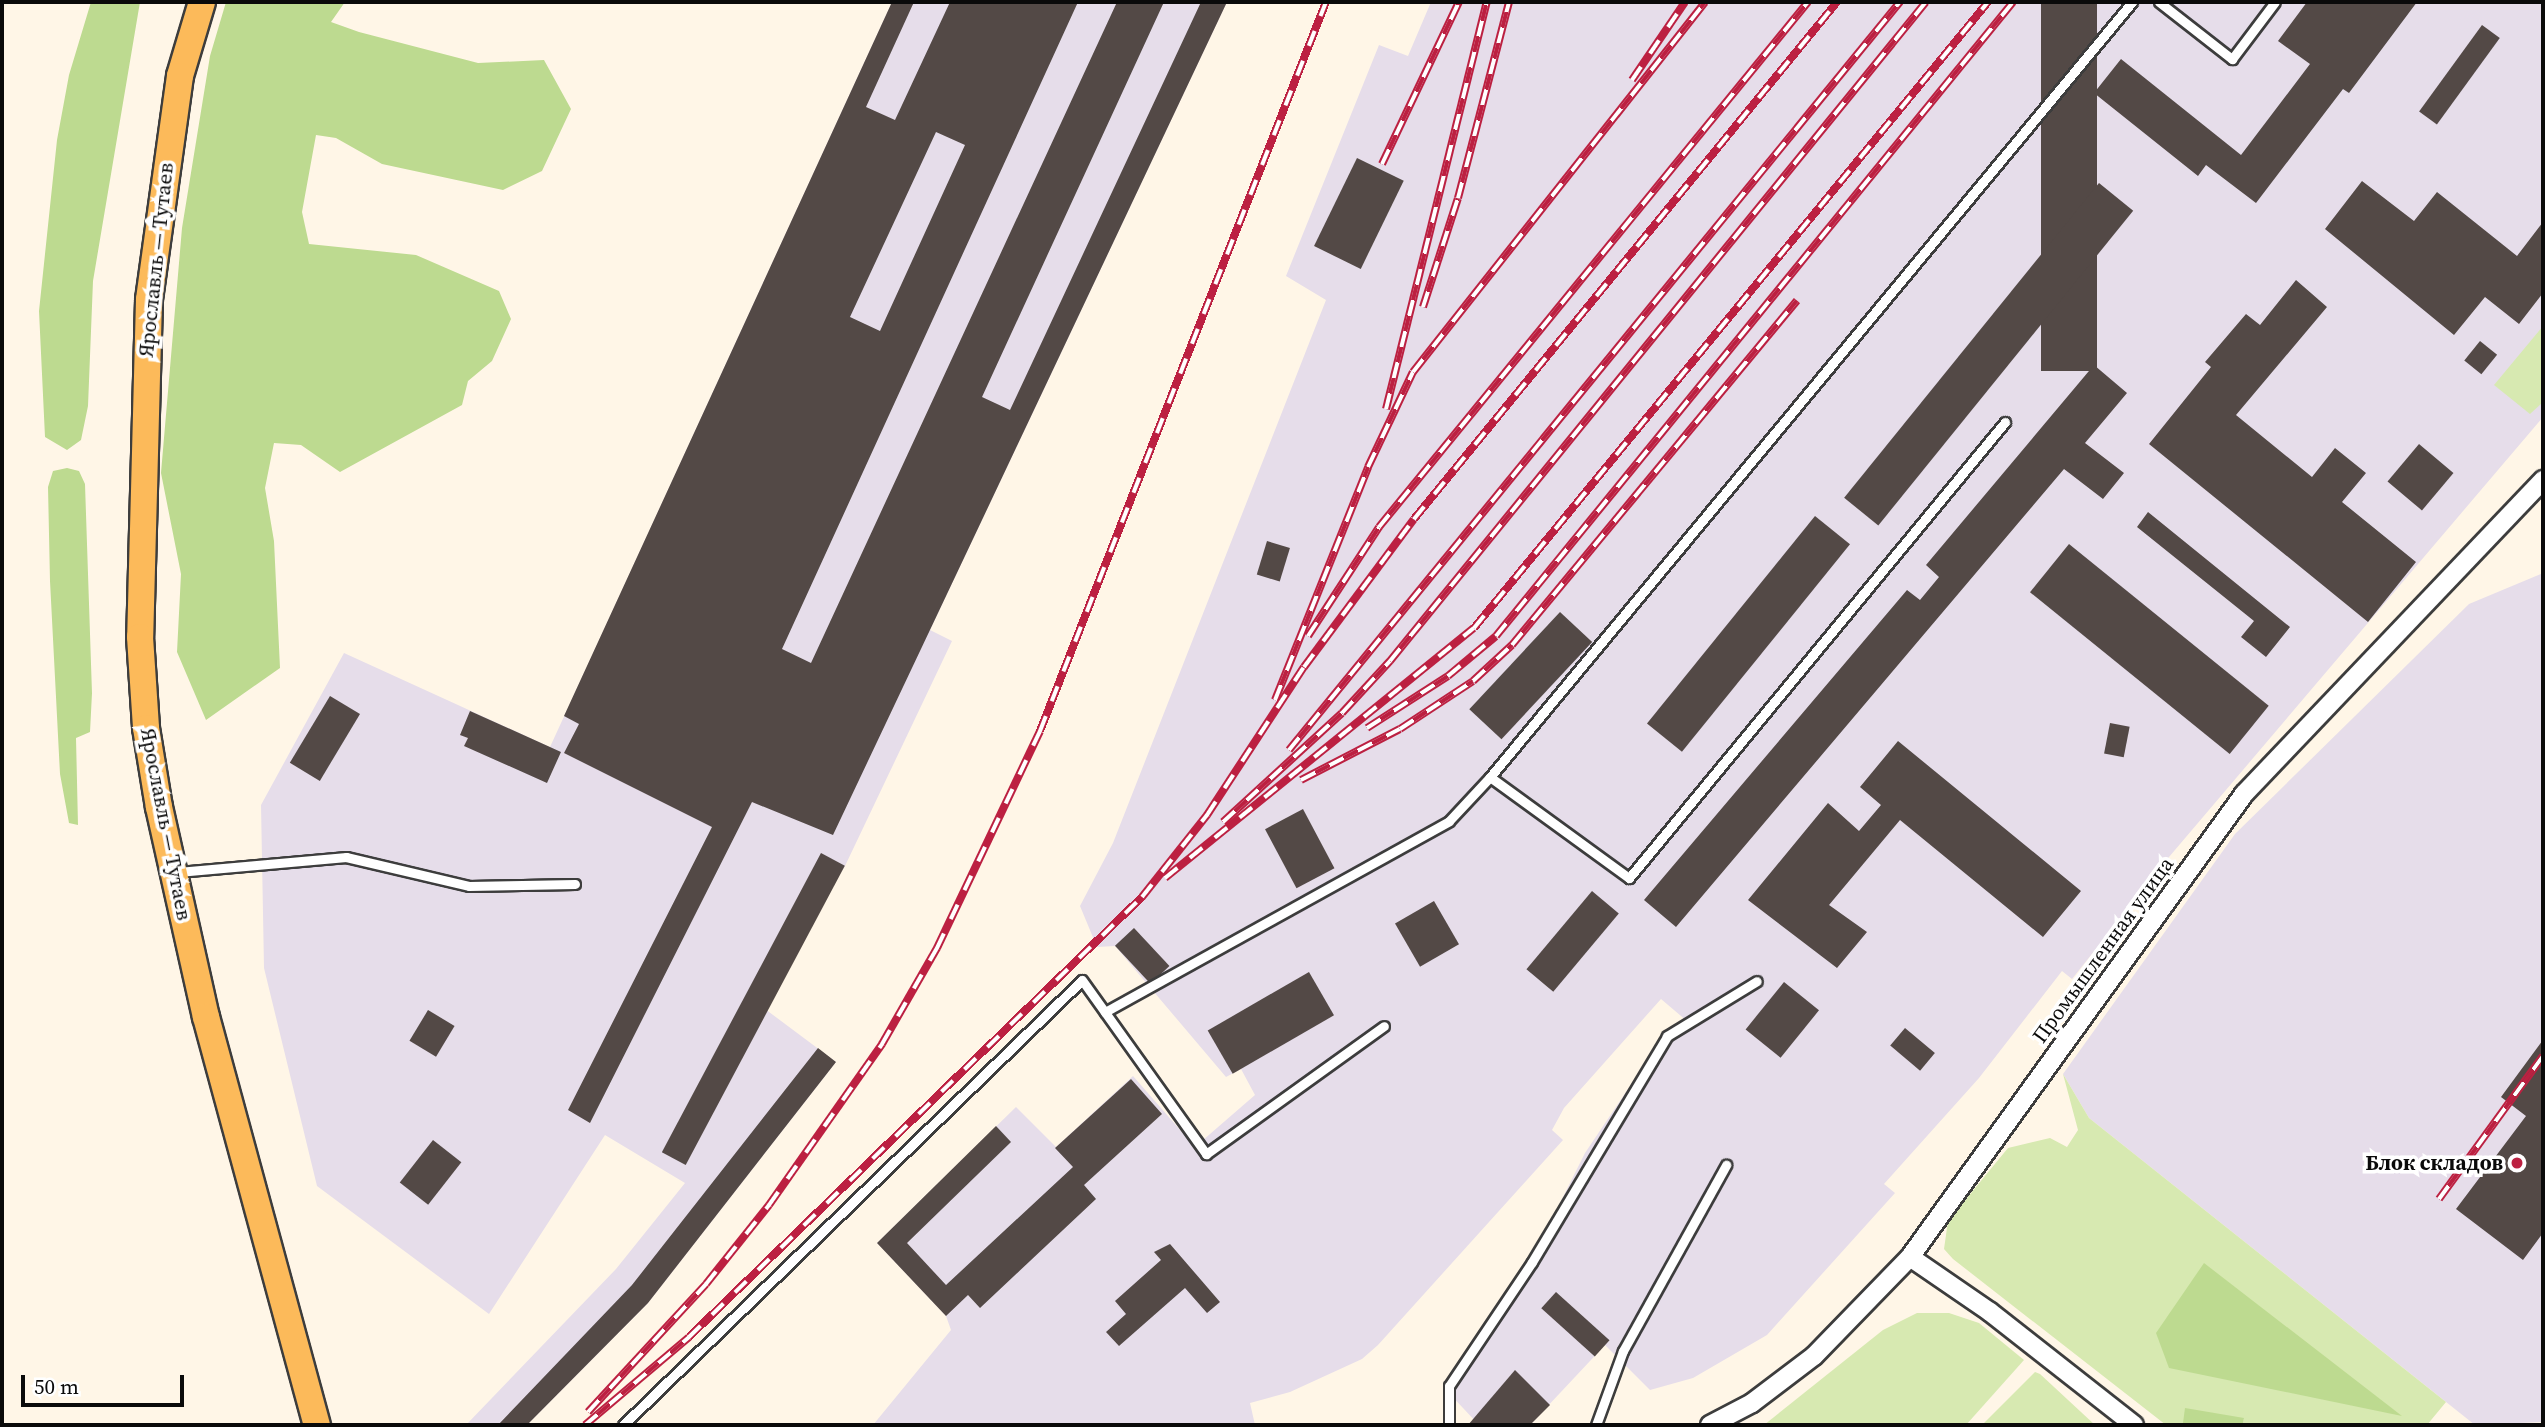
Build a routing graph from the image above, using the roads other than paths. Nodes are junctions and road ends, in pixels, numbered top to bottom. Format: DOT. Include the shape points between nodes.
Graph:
graph roads {
  1 [pos="202,2"];
  2 [pos="2132,2"];
  3 [pos="2160,2"];
  4 [pos="2276,2"];
  5 [pos="2005,422"];
  6 [pos="2543,480"];
  7 [pos="1490,778"];
  8 [pos="173,872"];
  9 [pos="575,884"];
  10 [pos="1757,981"];
  11 [pos="1105,1012"];
  12 [pos="1384,1026"];
  13 [pos="1726,1165"];
  14 [pos="1910,1257"];
  15 [pos="317,1425"];
  16 [pos="623,1425"];
  17 [pos="1450,1425"];
  18 [pos="1596,1425"];
  19 [pos="1710,1425"];
  20 [pos="2134,1425"];
  1 -- 8 [label="main road, Ярославль — Тутаев" via="180,76 163,181 143,413 140,637 144,702"];
  2 -- 7 [label="lane"];
  3 -- 4 [label="lane" via="2232,59"];
  5 -- 7 [label="lane" via="1629,878"];
  6 -- 14 [label="street, Промышленная улица" via="2244,794"];
  7 -- 11 [label="lane" via="1449,821"];
  8 -- 9 [label="lane" via="346,857 469,886"];
  8 -- 15 [label="main road, Ярославль — Тутаев" via="206,1017"];
  10 -- 17 [label="lane" via="1667,1036 1532,1262 1449,1386"];
  11 -- 12 [label="lane" via="1206,1154"];
  11 -- 16 [label="lane" via="1082,980"];
  13 -- 18 [label="lane" via="1623,1351"];
  14 -- 19 [label="street, Промышленная улица" via="1804,1365 1752,1403"];
  14 -- 20 [label="street" via="1990,1312"];
}
